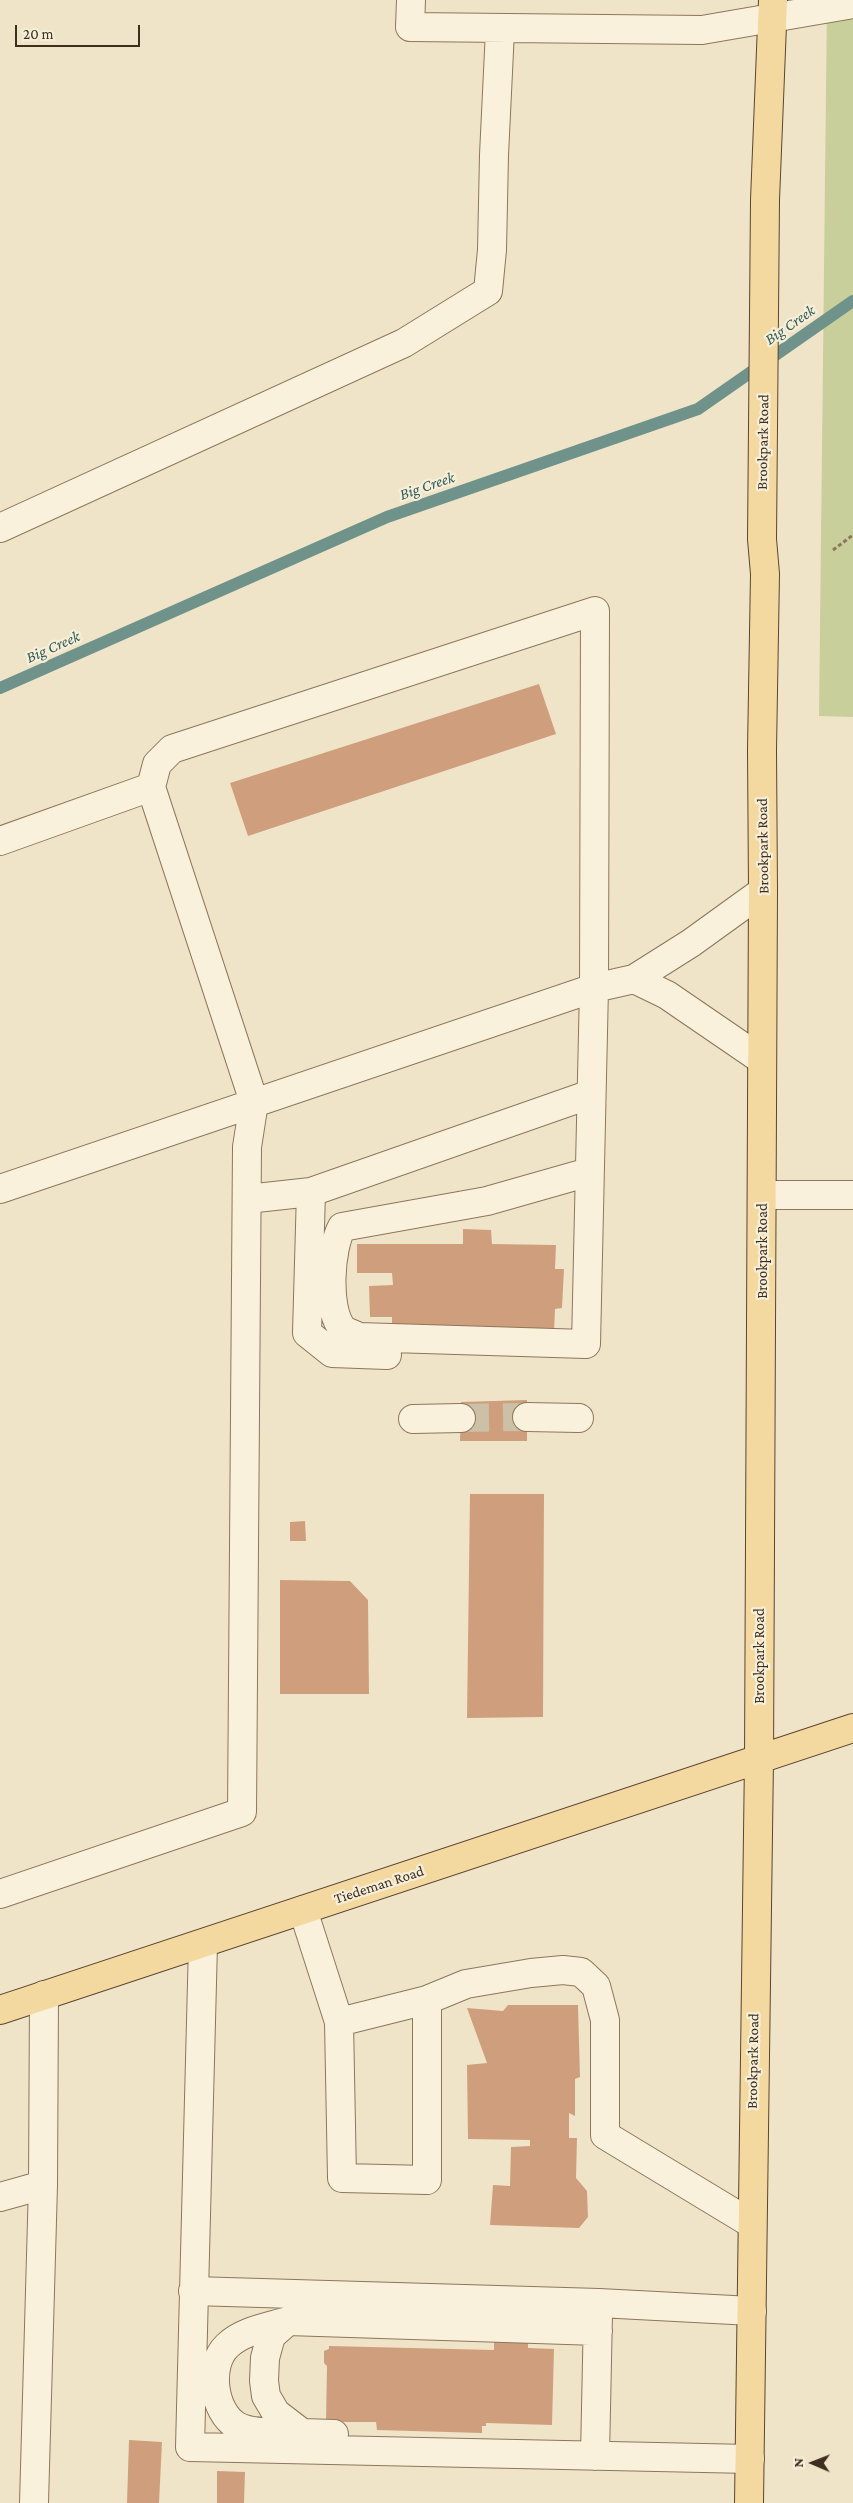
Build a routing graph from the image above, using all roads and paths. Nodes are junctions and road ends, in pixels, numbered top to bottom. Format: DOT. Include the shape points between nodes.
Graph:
graph roads {
  1 [pos="411,0"];
  2 [pos="853,4"];
  3 [pos="773,9"];
  4 [pos="500,30"];
  5 [pos="0,528"];
  6 [pos="853,535"];
  7 [pos="833,550"];
  8 [pos="151,787"];
  9 [pos="0,841"];
  10 [pos="763,891"];
  11 [pos="634,979"];
  12 [pos="594,988"];
  13 [pos="762,1060"];
  14 [pos="591,1094"];
  15 [pos="254,1102"];
  16 [pos="589,1172"];
  17 [pos="0,1189"];
  18 [pos="312,1192"];
  19 [pos="762,1195"];
  20 [pos="853,1195"];
  21 [pos="246,1199"];
  22 [pos="585,1352"];
  23 [pos="527,1417"];
  24 [pos="461,1418"];
  25 [pos="578,1418"];
  26 [pos="413,1419"];
  27 [pos="853,1728"];
  28 [pos="759,1759"];
  29 [pos="0,1894"];
  30 [pos="303,1910"];
  31 [pos="203,1944"];
  32 [pos="44,1995"];
  33 [pos="427,2000"];
  34 [pos="0,2010"];
  35 [pos="339,2022"];
  36 [pos="43,2185"];
  37 [pos="0,2197"];
  38 [pos="752,2224"];
  39 [pos="193,2291"];
  40 [pos="599,2303"];
  41 [pos="752,2311"];
  42 [pos="288,2321"];
  43 [pos="598,2331"];
  44 [pos="302,2433"];
  45 [pos="595,2448"];
  46 [pos="750,2459"];
  47 [pos="34,2503"];
  48 [pos="749,2503"];
  1 -- 4 [label="street" via="410,28"];
  2 -- 3 [label="street"];
  3 -- 4 [label="street" via="702,30"];
  3 -- 10 [label="main road, Brookpark Road" via="765,200"];
  4 -- 5 [label="street" via="488,291 404,343"];
  6 -- 7 [label="path"];
  8 -- 9 [label="street"];
  8 -- 12 [label="street" via="156,764 172,749 595,611"];
  8 -- 15 [label="street"];
  10 -- 11 [label="street" via="691,944"];
  10 -- 13 [label="main road, Brookpark Road"];
  11 -- 12 [label="street"];
  11 -- 13 [label="street" via="667,996"];
  12 -- 14 [label="street"];
  12 -- 15 [label="street"];
  13 -- 19 [label="main road, Brookpark Road"];
  14 -- 16 [label="street"];
  14 -- 18 [label="street"];
  15 -- 17 [label="street"];
  15 -- 21 [label="street" via="247,1147"];
  16 -- 22 [label="street"];
  16 -- 22 [label="street" via="487,1201 342,1227 334,1246 332,1287 335,1312 342,1329 359,1337"];
  18 -- 21 [label="street"];
  18 -- 22 [label="street" via="307,1333 332,1353"];
  19 -- 20 [label="street"];
  19 -- 28 [label="main road, Brookpark Road"];
  21 -- 29 [label="street" via="242,1812"];
  23 -- 25 [label="street"];
  24 -- 26 [label="street"];
  27 -- 28 [label="main road, Tiedeman Road"];
  28 -- 30 [label="main road, Tiedeman Road"];
  28 -- 38 [label="main road, Brookpark Road"];
  30 -- 31 [label="main road, Tiedeman Road"];
  30 -- 35 [label="street"];
  31 -- 32 [label="main road, Tiedeman Road"];
  31 -- 39 [label="street"];
  32 -- 34 [label="main road, Tiedeman Road"];
  32 -- 36 [label="street"];
  33 -- 35 [label="street"];
  33 -- 35 [label="street" via="427,2180 342,2178"];
  33 -- 38 [label="street" via="475,1983 530,1973 581,1972 596,1986 605,2020 605,2135"];
  36 -- 37 [label="street"];
  36 -- 47 [label="street"];
  38 -- 41 [label="main road, Brookpark Road"];
  39 -- 40 [label="street"];
  39 -- 45 [label="street" via="190,2447"];
  40 -- 41 [label="street"];
  40 -- 43 [label="street"];
  41 -- 46 [label="main road, Brookpark Road"];
  42 -- 43 [label="street"];
  42 -- 44 [label="street" via="271,2336 265,2358 264,2382 266,2396 276,2413"];
  42 -- 44 [label="street" via="244,2335 226,2346 217,2362 215,2380 225,2414 237,2426 257,2431"];
  43 -- 45 [label="street"];
  44 -- 45 [label="street"];
  45 -- 46 [label="street"];
  46 -- 48 [label="main road, Brookpark Road"];
}
